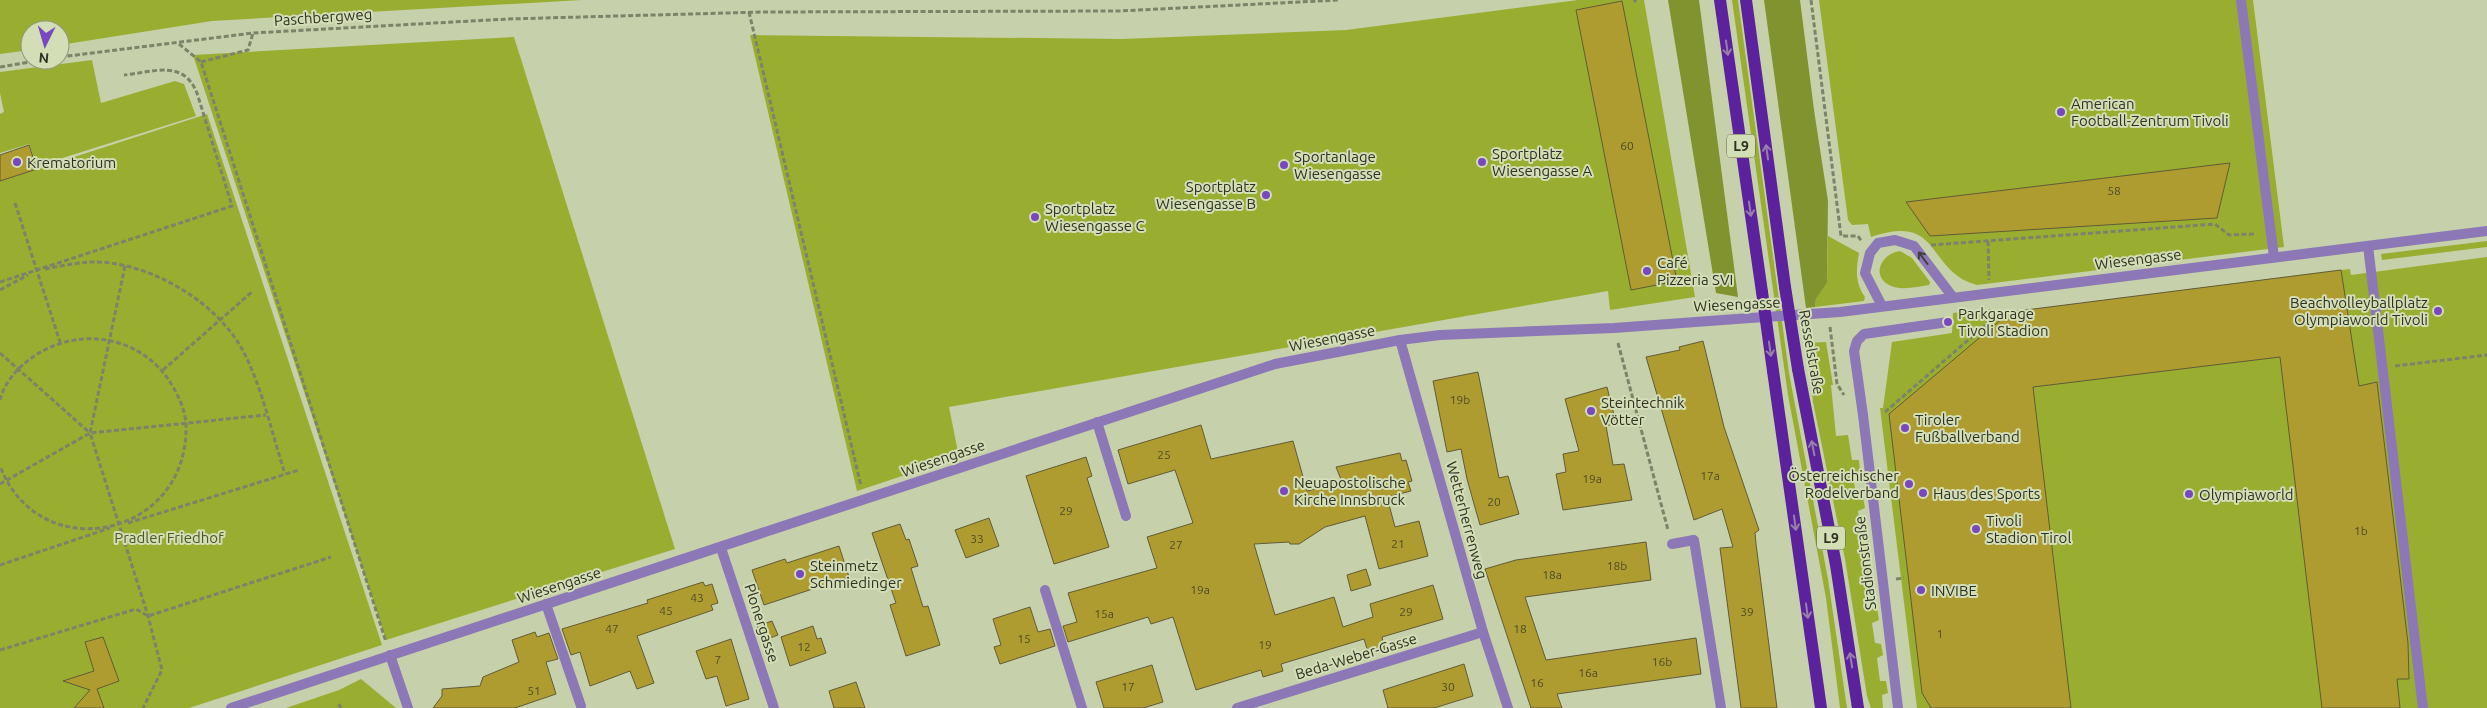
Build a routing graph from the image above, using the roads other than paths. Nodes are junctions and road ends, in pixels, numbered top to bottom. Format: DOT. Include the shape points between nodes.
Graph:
graph roads {
  1 [pos="1720,0"];
  2 [pos="1746,0"];
  3 [pos="2241,0"];
  4 [pos="2487,231"];
  5 [pos="2368,246"];
  6 [pos="2274,257"];
  7 [pos="1952,296"];
  8 [pos="1882,306"];
  9 [pos="1948,322"];
  10 [pos="1400,340"];
  11 [pos="1097,422"];
  12 [pos="1126,516"];
  13 [pos="1672,544"];
  14 [pos="721,548"];
  15 [pos="1044,590"];
  16 [pos="546,604"];
  17 [pos="1483,632"];
  18 [pos="390,655"];
  19 [pos="581,706"];
  20 [pos="231,708"];
  21 [pos="408,708"];
  22 [pos="774,708"];
  23 [pos="1082,708"];
  24 [pos="1237,708"];
  25 [pos="1508,708"];
  26 [pos="1721,708"];
  27 [pos="1821,708"];
  28 [pos="1858,708"];
  29 [pos="1898,708"];
  30 [pos="2422,708"];
  1 -- 27 [label="main road, L9, one-way, bridge"];
  28 -- 2 [label="main road, Resselstraße / L9, one-way, bridge" via="1836,565 1785,287"];
  3 -- 6 [label="street"];
  4 -- 5 [label="street, Wiesengasse"];
  5 -- 6 [label="street, Wiesengasse"];
  5 -- 30 [label="street"];
  6 -- 7 [label="street, Wiesengasse"];
  7 -- 8 [label="street, Wiesengasse"];
  7 -- 8 [label="street, one-way" via="1914,246 1895,240 1878,244 1870,253 1865,273"];
  8 -- 10 [label="street, Wiesengasse" via="1812,315 1440,335"];
  9 -- 29 [label="street, Stadionstraße" via="1864,334 1854,350"];
  10 -- 11 [label="street, Wiesengasse" via="1247,372"];
  10 -- 17 [label="street, Wetterherrenweg"];
  11 -- 12 [label="street"];
  11 -- 14 [label="street, Wiesengasse"];
  13 -- 26 [label="street" via="1694,540"];
  14 -- 16 [label="street, Wiesengasse"];
  14 -- 22 [label="street, Plonergasse"];
  15 -- 23 [label="street"];
  16 -- 18 [label="street, Wiesengasse"];
  16 -- 19 [label="street"];
  17 -- 24 [label="street, Beda-Weber-Gasse"];
  17 -- 25 [label="street, Wetterherrenweg"];
  18 -- 20 [label="street, Wiesengasse"];
  18 -- 21 [label="street"];
}
